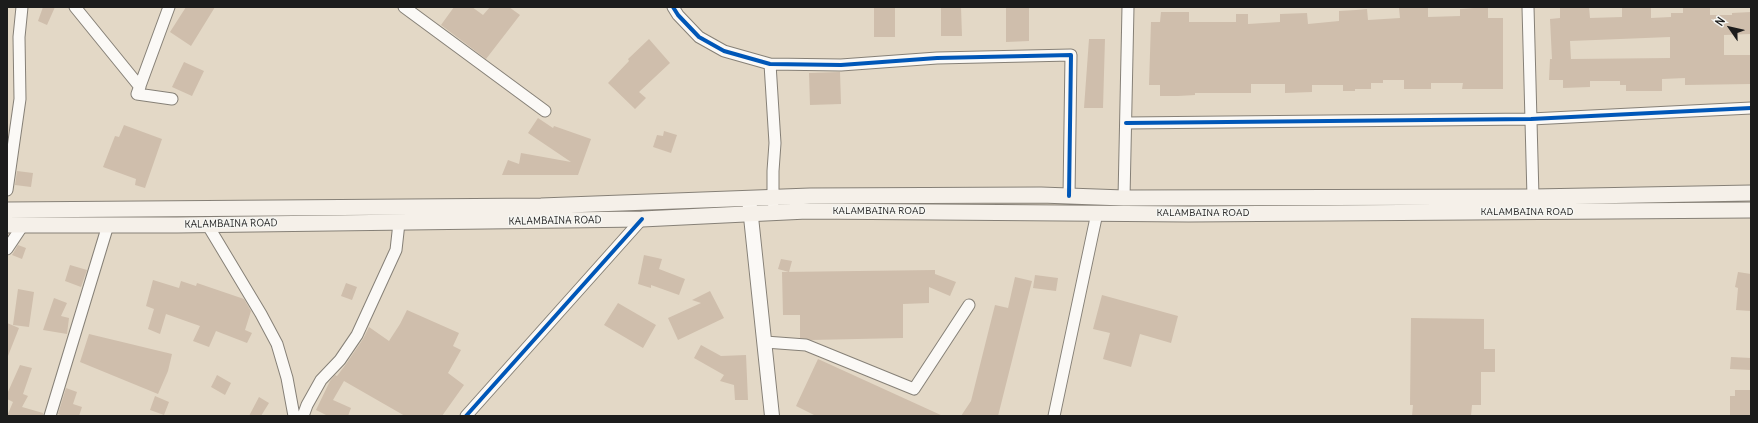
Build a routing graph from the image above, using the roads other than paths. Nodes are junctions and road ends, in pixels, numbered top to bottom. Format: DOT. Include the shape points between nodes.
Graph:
graph roads {
  1 [pos="22,7"];
  2 [pos="75,7"];
  3 [pos="169,7"];
  4 [pos="404,7"];
  5 [pos="673,7"];
  6 [pos="1128,7"];
  7 [pos="1528,7"];
  8 [pos="770,64"];
  9 [pos="140,87"];
  10 [pos="172,99"];
  11 [pos="1751,108"];
  12 [pos="545,111"];
  13 [pos="1531,119"];
  14 [pos="1126,123"];
  15 [pos="7,190"];
  16 [pos="1751,193"];
  17 [pos="1069,196"];
  18 [pos="773,197"];
  19 [pos="1533,197"];
  20 [pos="749,198"];
  21 [pos="1124,198"];
  22 [pos="7,210"];
  23 [pos="1751,210"];
  24 [pos="774,213"];
  25 [pos="1097,213"];
  26 [pos="750,214"];
  27 [pos="642,219"];
  28 [pos="399,223"];
  29 [pos="207,224"];
  30 [pos="7,225"];
  31 [pos="23,225"];
  32 [pos="108,225"];
  33 [pos="7,248"];
  34 [pos="969,305"];
  35 [pos="765,342"];
  36 [pos="468,415"];
  37 [pos="50,416"];
  38 [pos="294,416"];
  39 [pos="302,416"];
  40 [pos="772,416"];
  41 [pos="1054,416"];
  1 -- 15 [label="street" via="19,36 20,99"];
  2 -- 9 [label="street"];
  3 -- 9 [label="street"];
  4 -- 12 [label="street"];
  5 -- 8 [label="street" via="699,37 724,51"];
  6 -- 14 [label="street"];
  7 -- 13 [label="street"];
  8 -- 17 [label="street" via="841,65 937,58 1071,55"];
  8 -- 18 [label="street" via="775,143"];
  9 -- 10 [label="street" via="137,94"];
  11 -- 13 [label="street"];
  13 -- 14 [label="street"];
  13 -- 19 [label="street"];
  14 -- 21 [label="street"];
  16 -- 19 [label="main road"];
  17 -- 18 [label="main road"];
  17 -- 21 [label="main road"];
  18 -- 20 [label="main road"];
  18 -- 24 [label="street"];
  19 -- 21 [label="main road"];
  20 -- 22 [label="main road" via="541,206"];
  20 -- 26 [label="street"];
  23 -- 25 [label="main road, KALAMBAINA ROAD"];
  24 -- 25 [label="main road, KALAMBAINA ROAD"];
  24 -- 26 [label="main road, KALAMBAINA ROAD"];
  25 -- 41 [label="street"];
  26 -- 27 [label="main road, KALAMBAINA ROAD"];
  26 -- 35 [label="street"];
  27 -- 28 [label="main road, KALAMBAINA ROAD"];
  27 -- 36 [label="street"];
  28 -- 29 [label="main road, KALAMBAINA ROAD"];
  28 -- 39 [label="street" via="396,250 357,335 340,360 321,380"];
  29 -- 32 [label="main road, KALAMBAINA ROAD"];
  29 -- 38 [label="street" via="262,314 277,344"];
  30 -- 31 [label="main road, KALAMBAINA ROAD"];
  31 -- 32 [label="main road, KALAMBAINA ROAD"];
  31 -- 33 [label="street"];
  32 -- 37 [label="street"];
  34 -- 35 [label="street" via="914,389 806,345"];
  35 -- 40 [label="street"];
}
